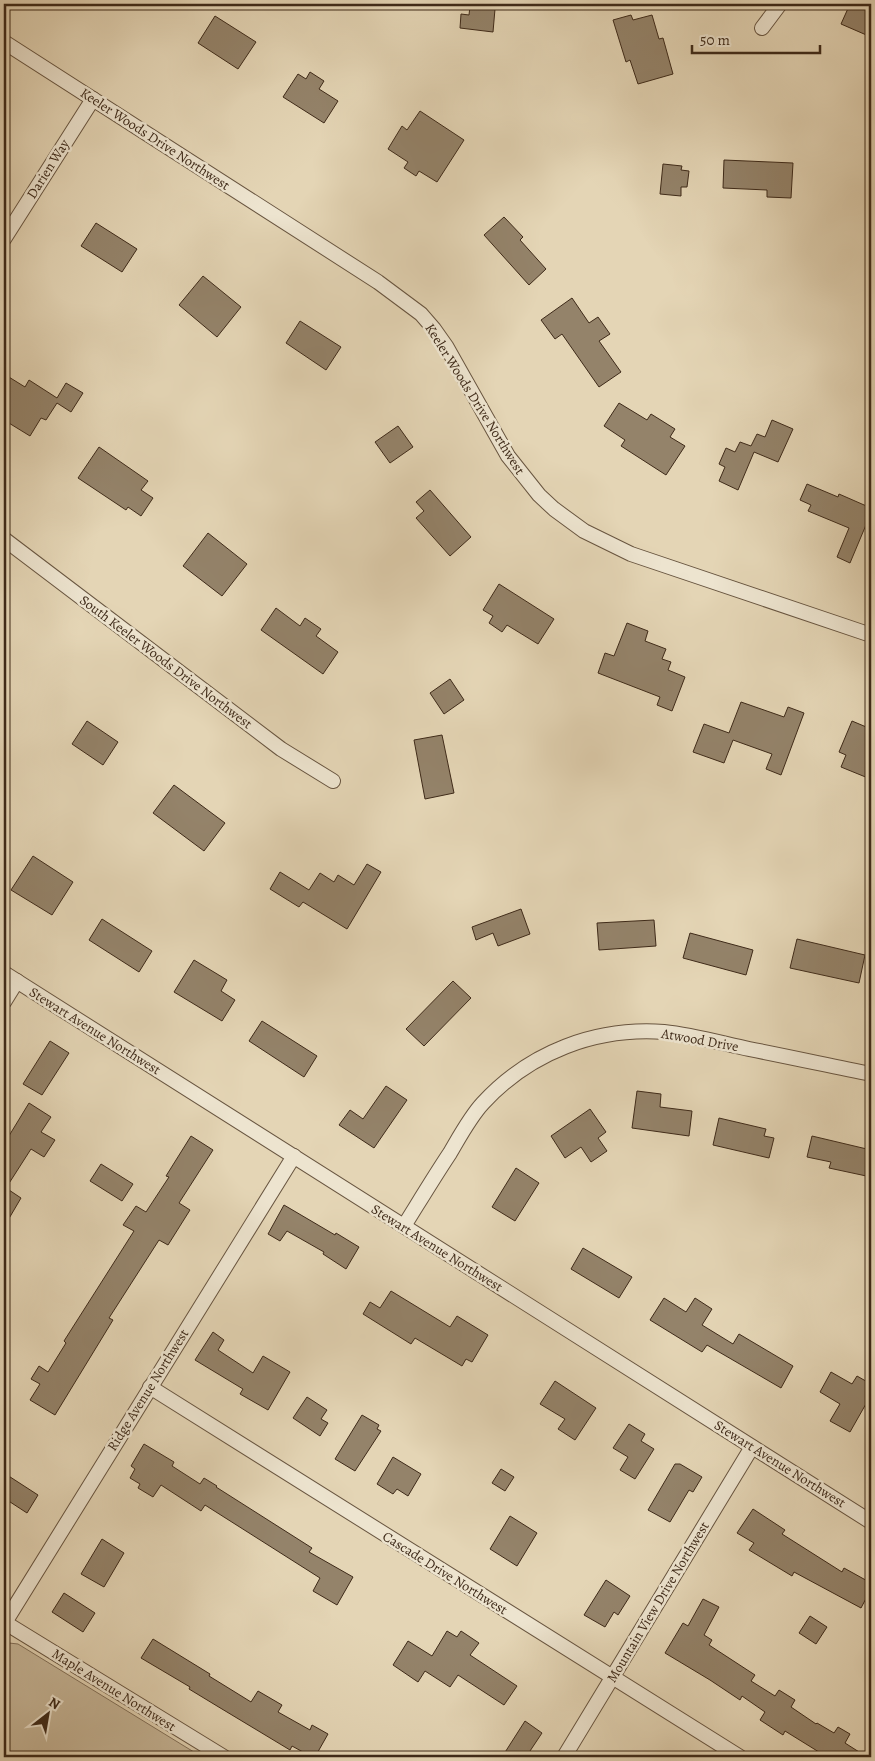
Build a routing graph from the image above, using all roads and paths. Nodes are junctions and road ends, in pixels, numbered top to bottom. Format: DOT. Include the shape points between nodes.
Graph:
graph roads {
  1 [pos="780,4"];
  2 [pos="762,28"];
  3 [pos="4,42"];
  4 [pos="93,98"];
  5 [pos="4,239"];
  6 [pos="4,539"];
  7 [pos="871,635"];
  8 [pos="332,781"];
  9 [pos="4,973"];
  10 [pos="17,981"];
  11 [pos="4,1002"];
  12 [pos="871,1074"];
  13 [pos="294,1156"];
  14 [pos="404,1226"];
  15 [pos="150,1387"];
  16 [pos="752,1447"];
  17 [pos="871,1522"];
  18 [pos="4,1623"];
  19 [pos="612,1678"];
  20 [pos="224,1757"];
  21 [pos="564,1757"];
  22 [pos="740,1757"];
  1 -- 2 [label="street"];
  3 -- 4 [label="street, Keeler Woods Drive Northwest"];
  4 -- 5 [label="street, Darien Way"];
  4 -- 7 [label="street, Keeler Woods Drive Northwest" via="378,282 421,314 446,346 508,456 539,495 570,522 631,554"];
  6 -- 8 [label="street, South Keeler Woods Drive Northwest" via="282,749"];
  9 -- 10 [label="street, Stewart Avenue Northwest"];
  10 -- 11 [label="street"];
  10 -- 13 [label="street, Stewart Avenue Northwest"];
  12 -- 14 [label="street, Atwood Drive" via="664,1032 582,1040 540,1057 483,1103"];
  13 -- 14 [label="street, Stewart Avenue Northwest"];
  13 -- 15 [label="street, Ridge Avenue Northwest"];
  14 -- 16 [label="street, Stewart Avenue Northwest"];
  15 -- 18 [label="street, Ridge Avenue Northwest"];
  15 -- 19 [label="street, Cascade Drive Northwest"];
  16 -- 17 [label="street, Stewart Avenue Northwest"];
  16 -- 19 [label="street, Mountain View Drive Northwest"];
  18 -- 20 [label="street, Maple Avenue Northwest"];
  19 -- 21 [label="street, Mountain View Drive Northwest"];
  19 -- 22 [label="street, Cascade Drive Northwest"];
}
